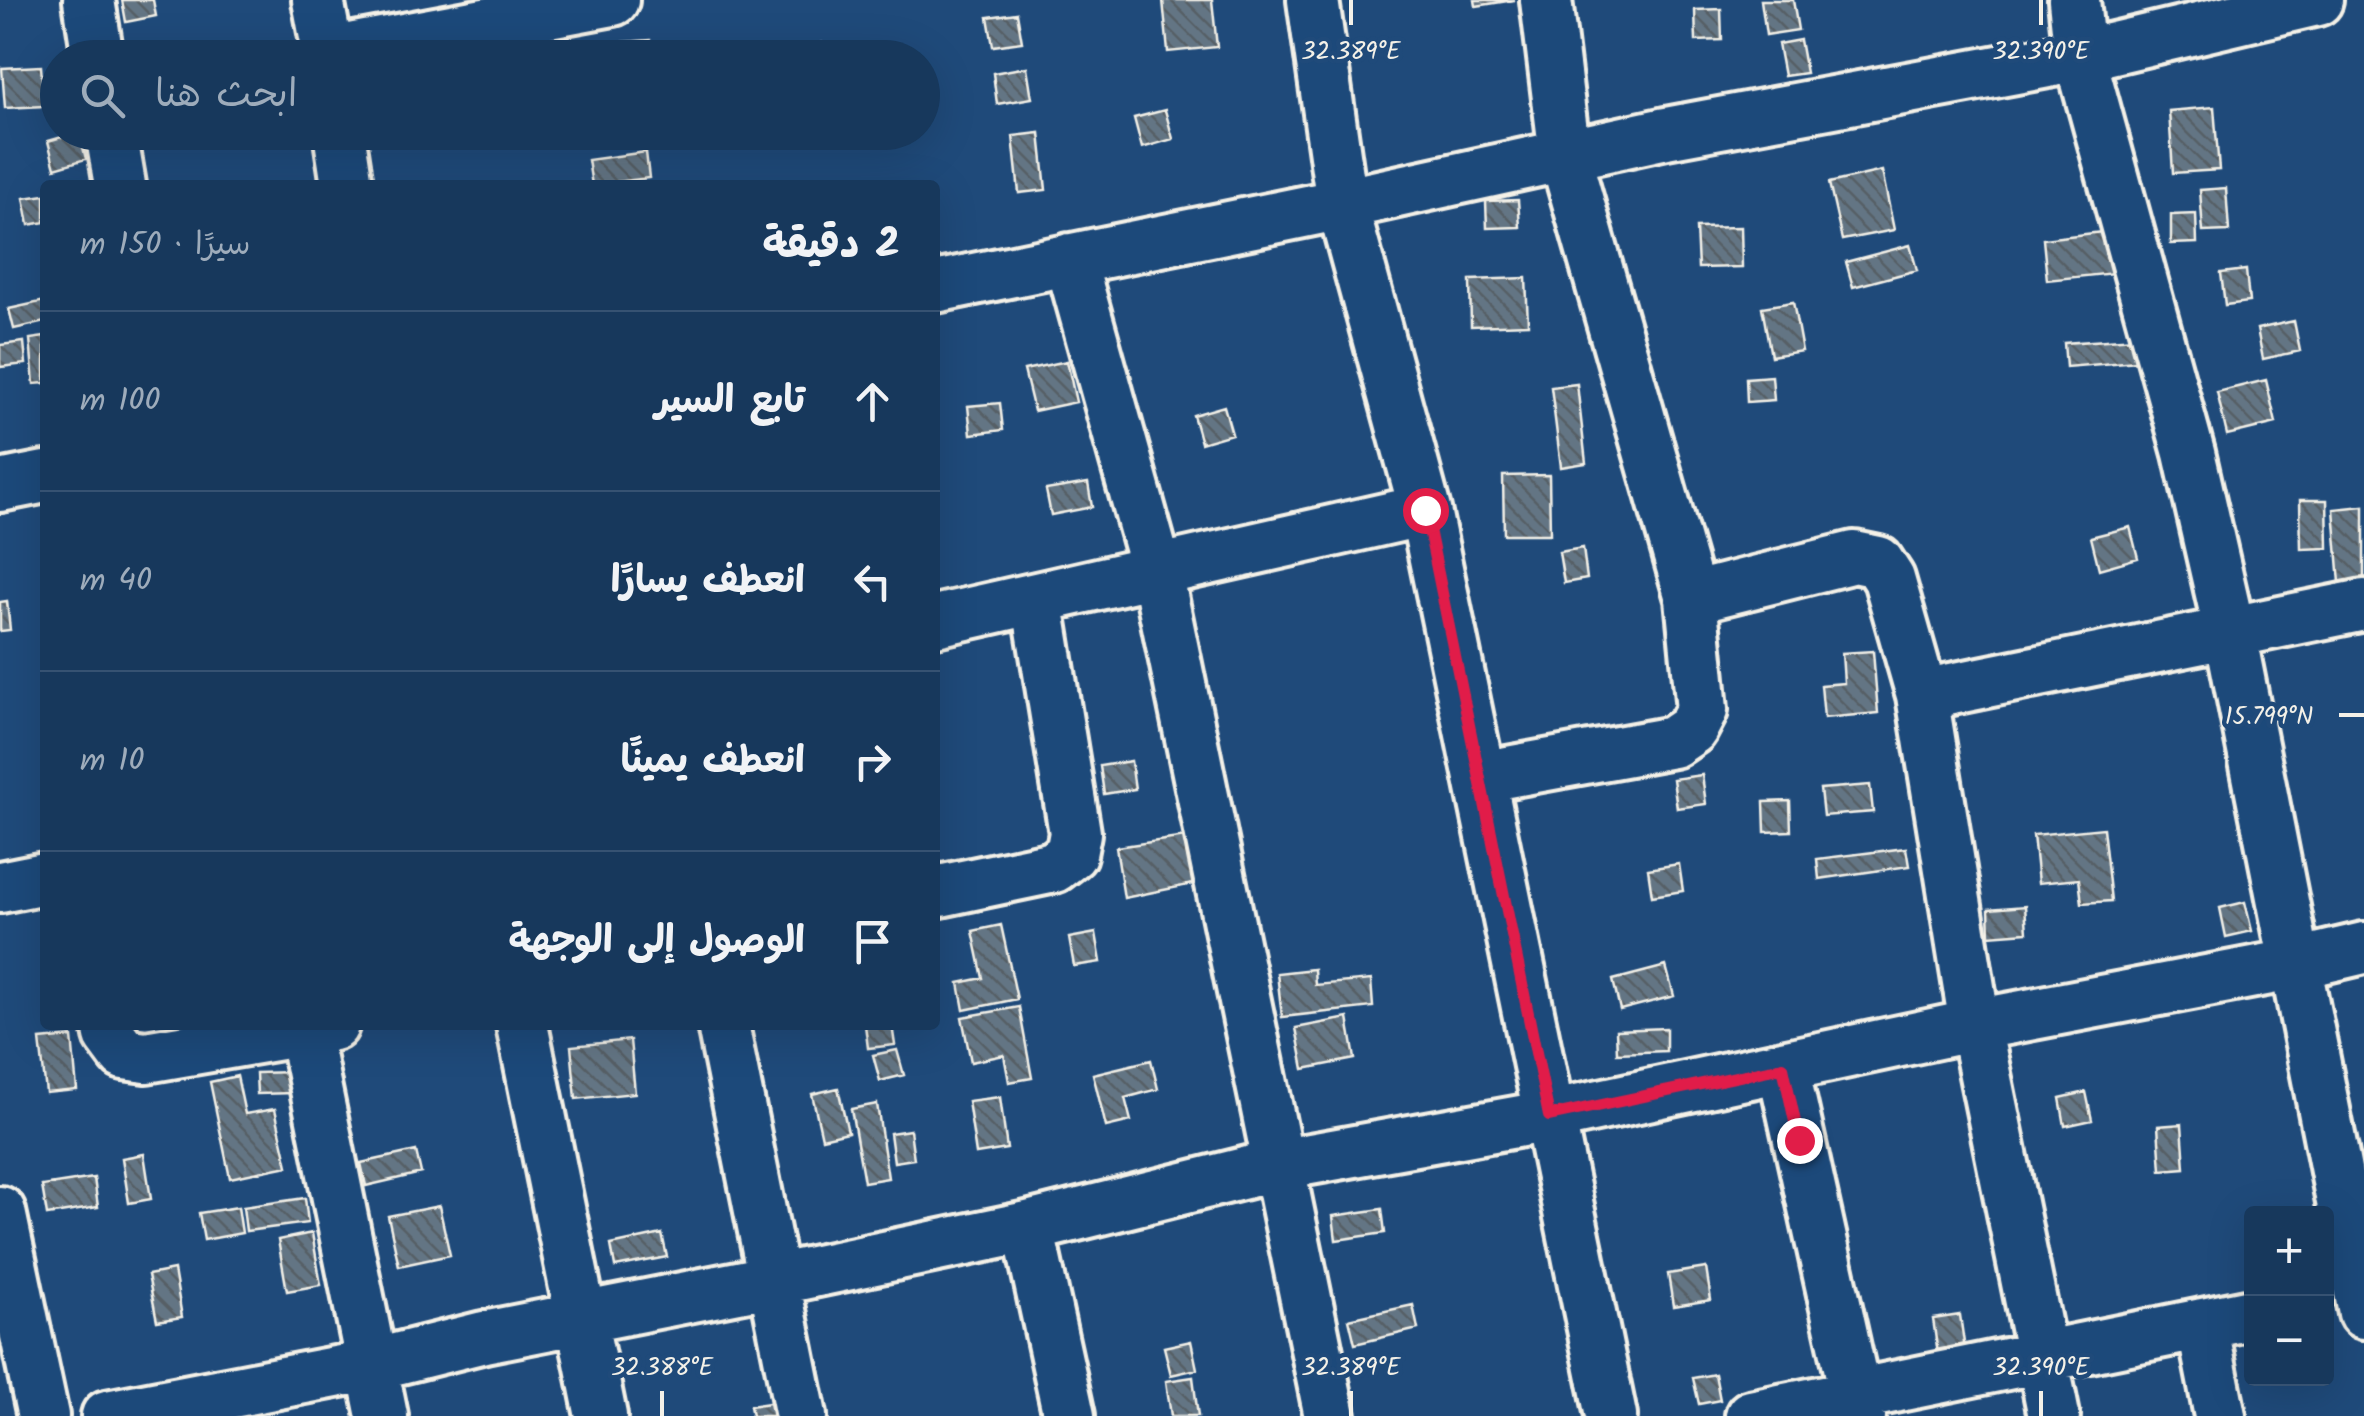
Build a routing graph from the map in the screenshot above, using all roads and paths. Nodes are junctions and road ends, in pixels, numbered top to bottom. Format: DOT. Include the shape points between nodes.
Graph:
graph roads {
  1 [pos="88,0"];
  2 [pos="318,0"];
  3 [pos="613,0"];
  4 [pos="1313,0"];
  5 [pos="1546,0"];
  6 [pos="2074,0"];
  7 [pos="2316,0"];
  8 [pos="95,40"];
  9 [pos="326,40"];
  10 [pos="406,40"];
  11 [pos="2080,56"];
  12 [pos="114,150"];
  13 [pos="341,150"];
  14 [pos="1565,156"];
  15 [pos="119,180"];
  16 [pos="345,180"];
  17 [pos="1342,204"];
  18 [pos="1070,259"];
  19 [pos="940,286"];
  20 [pos="40,478"];
  21 [pos="0,486"];
  22 [pos="1425,510"];
  23 [pos="1157,572"];
  24 [pos="1038,598"];
  25 [pos="1691,598"];
  26 [pos="2364,605"];
  27 [pos="940,620"];
  28 [pos="2230,633"];
  29 [pos="1922,695"];
  30 [pos="1480,777"];
  31 [pos="40,879"];
  32 [pos="0,887"];
  33 [pos="940,891"];
  34 [pos="2364,948"];
  35 [pos="2296,964"];
  36 [pos="1975,1024"];
  37 [pos="109,1030"];
  38 [pos="296,1030"];
  39 [pos="314,1030"];
  40 [pos="523,1030"];
  41 [pos="724,1030"];
  42 [pos="1783,1067"];
  43 [pos="1549,1116"];
  44 [pos="1277,1165"];
  45 [pos="0,1212"];
  46 [pos="1028,1227"];
  47 [pos="774,1280"];
  48 [pos="2350,1301"];
  49 [pos="2244,1316"];
  50 [pos="581,1317"];
  51 [pos="2202,1324"];
  52 [pos="2042,1356"];
  53 [pos="372,1365"];
  54 [pos="1858,1406"];
  55 [pos="43,1416"];
  56 [pos="107,1416"];
  57 [pos="382,1416"];
  58 [pos="601,1416"];
  59 [pos="801,1416"];
  60 [pos="1070,1416"];
  61 [pos="1330,1416"];
  62 [pos="1611,1416"];
  63 [pos="1751,1416"];
  64 [pos="2054,1416"];
  65 [pos="2220,1416"];
  1 -- 8 [label="street"];
  2 -- 9 [label="street"];
  3 -- 10 [label="street"];
  4 -- 17 [label="street"];
  5 -- 14 [label="street"];
  6 -- 11 [label="street"];
  7 -- 11 [label="street"];
  11 -- 14 [label="street"];
  11 -- 28 [label="street"];
  12 -- 15 [label="street"];
  13 -- 16 [label="street"];
  14 -- 17 [label="street"];
  14 -- 25 [label="street"];
  17 -- 18 [label="street"];
  17 -- 22 [label="street"];
  18 -- 19 [label="street"];
  18 -- 23 [label="street"];
  20 -- 21 [label="street"];
  22 -- 23 [label="street"];
  22 -- 30 [label="street"];
  23 -- 24 [label="street"];
  23 -- 44 [label="street"];
  24 -- 27 [label="street"];
  24 -- 33 [label="street" via="1075,833 1070,854 1054,867"];
  25 -- 29 [label="street" via="1854,556 1878,562 1889,579"];
  25 -- 30 [label="street" via="1702,710 1692,729 1673,742"];
  26 -- 28 [label="street"];
  28 -- 29 [label="street"];
  28 -- 35 [label="street"];
  29 -- 36 [label="street"];
  30 -- 43 [label="street"];
  31 -- 32 [label="street"];
  34 -- 35 [label="street"];
  35 -- 36 [label="street"];
  35 -- 48 [label="street"];
  36 -- 42 [label="street"];
  36 -- 52 [label="street"];
  37 -- 38 [label="street" via="124,1054 146,1057"];
  39 -- 53 [label="street"];
  40 -- 50 [label="street"];
  41 -- 47 [label="street"];
  42 -- 43 [label="street"];
  42 -- 54 [label="street"];
  43 -- 44 [label="street"];
  43 -- 62 [label="street"];
  44 -- 46 [label="street"];
  44 -- 61 [label="street"];
  45 -- 55 [label="street"];
  46 -- 47 [label="street"];
  46 -- 60 [label="street"];
  47 -- 50 [label="street"];
  47 -- 59 [label="street"];
  49 -- 51 [label="street"];
  50 -- 53 [label="street"];
  50 -- 58 [label="street"];
  51 -- 52 [label="street"];
  51 -- 65 [label="street"];
  52 -- 54 [label="street"];
  52 -- 64 [label="street"];
  53 -- 56 [label="street"];
  53 -- 57 [label="street"];
  54 -- 63 [label="street"];
}
